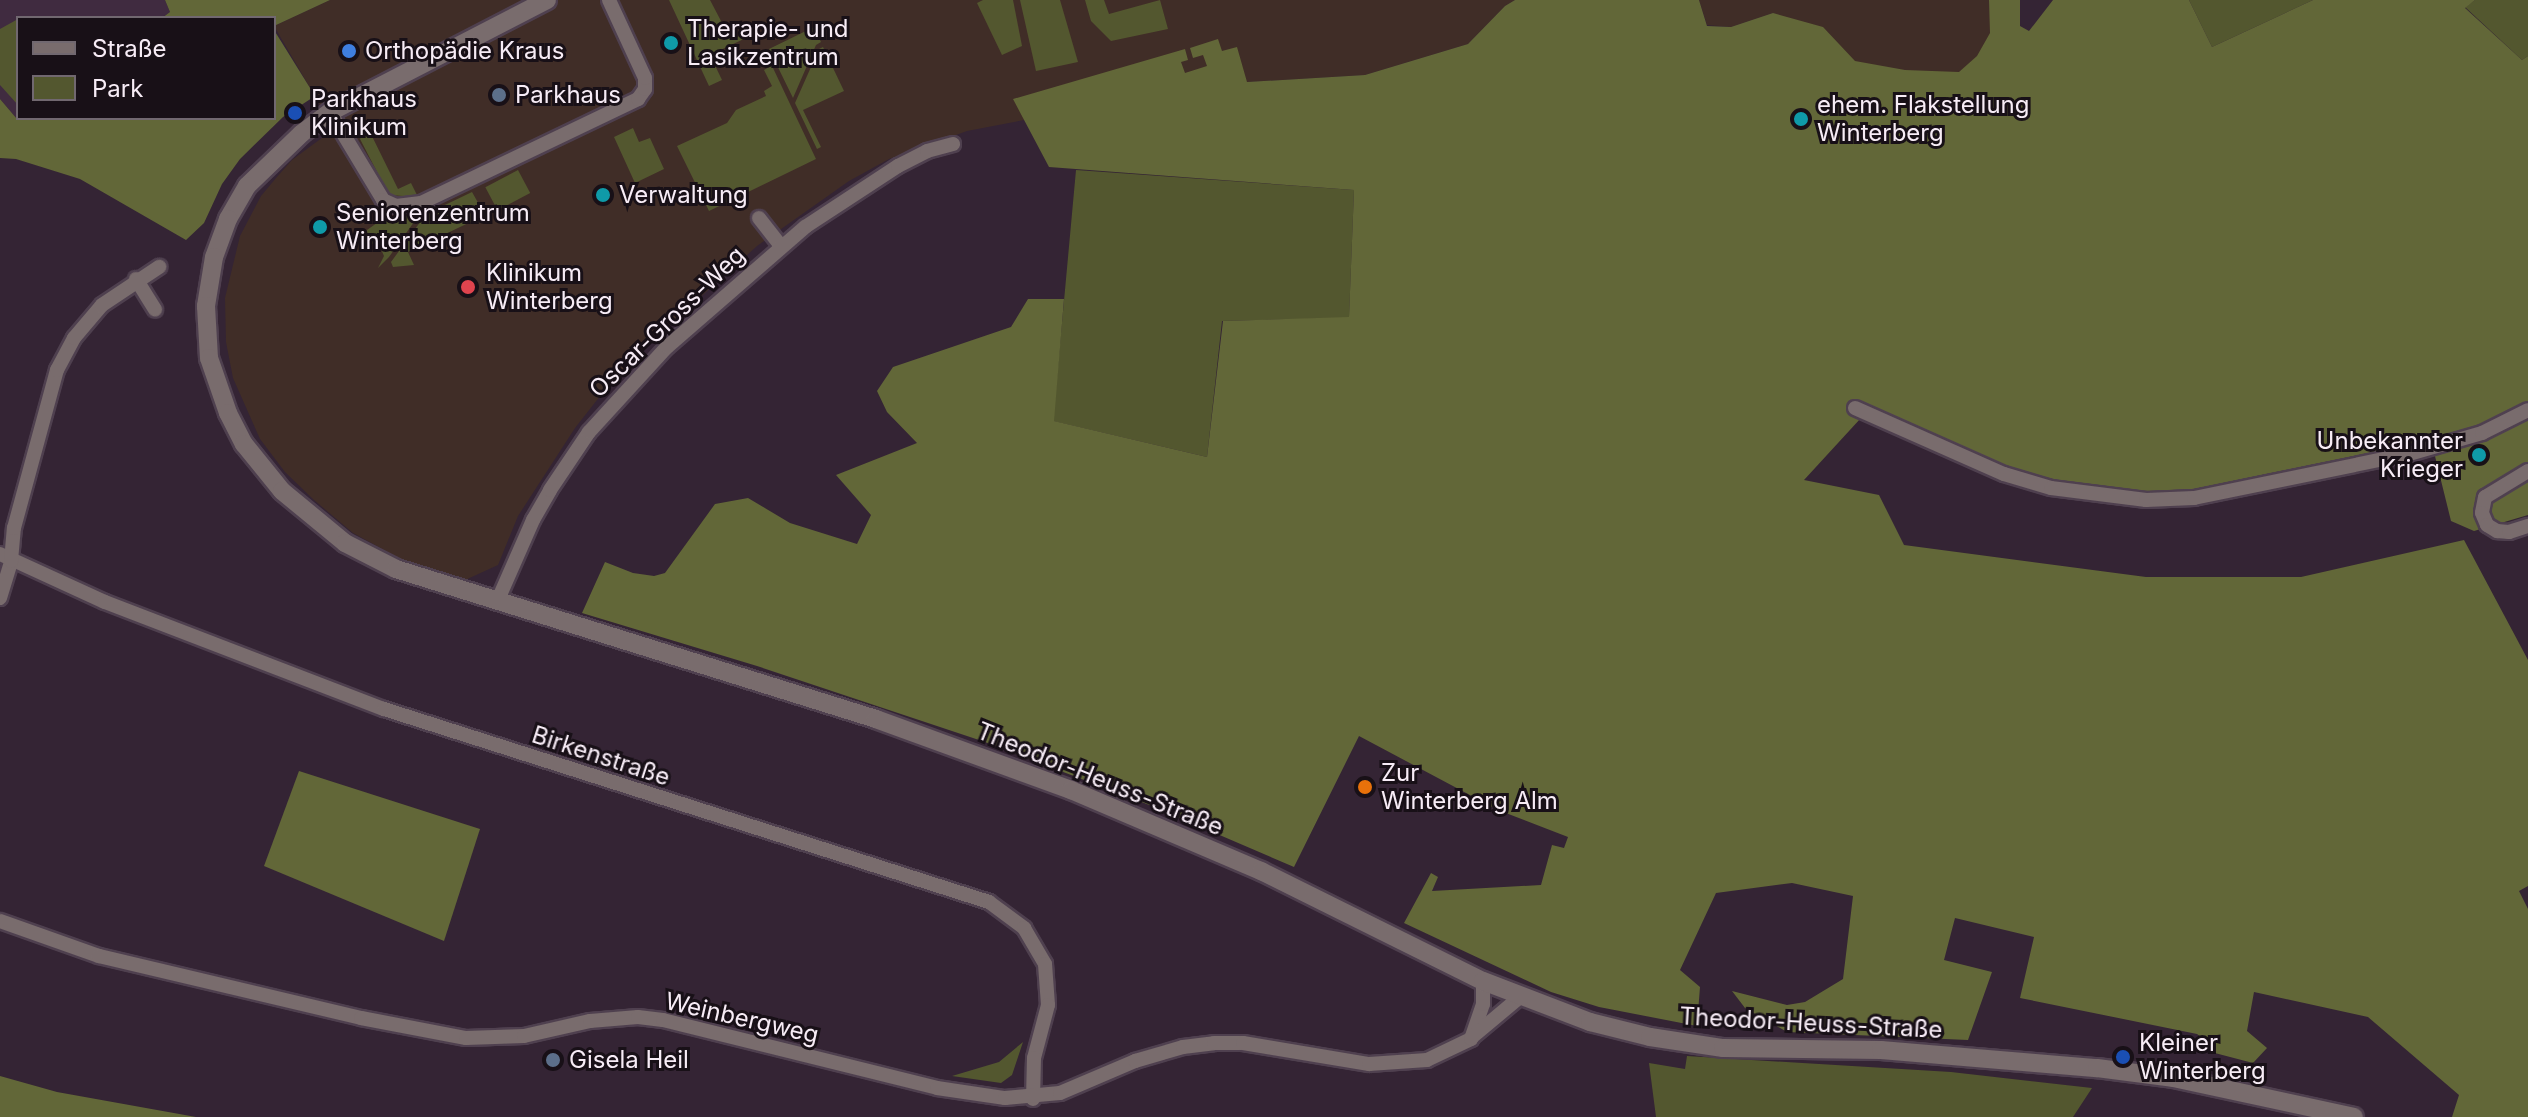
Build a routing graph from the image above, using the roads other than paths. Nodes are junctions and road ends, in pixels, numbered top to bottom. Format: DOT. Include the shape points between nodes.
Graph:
graph roads {
  1 [pos="547,0"];
  2 [pos="609,0"];
  3 [pos="330,112"];
  4 [pos="953,144"];
  5 [pos="759,218"];
  6 [pos="780,245"];
  7 [pos="159,267"];
  8 [pos="136,279"];
  9 [pos="155,309"];
  10 [pos="1855,408"];
  11 [pos="2528,410"];
  12 [pos="2528,471"];
  13 [pos="2528,526"];
  14 [pos="6,557"];
  15 [pos="0,598"];
  16 [pos="497,602"];
  17 [pos="0,921"];
  18 [pos="1483,981"];
  19 [pos="1520,997"];
  20 [pos="1471,1039"];
  21 [pos="1033,1099"];
  22 [pos="2354,1117"];
  1 -- 3 [label="street, Theodor-Heuss-Straße"];
  2 -- 3 [label="street" via="645,78 638,99 421,203 396,206 383,200"];
  3 -- 16 [label="street, Theodor-Heuss-Straße" via="263,169 228,219 214,257 206,306 216,382 258,464 321,526 396,569"];
  4 -- 6 [label="street, Oscar-Gross-Weg" via="898,166"];
  5 -- 6 [label="street, Oscar-Gross-Weg"];
  6 -- 16 [label="street, Oscar-Gross-Weg" via="667,347 589,432 533,520"];
  7 -- 8 [label="street"];
  8 -- 9 [label="street"];
  8 -- 14 [label="street" via="88,321 57,370"];
  10 -- 11 [label="street" via="2004,474 2051,488 2146,500 2194,498 2409,454 2482,433"];
  12 -- 13 [label="street" via="2485,497 2482,513 2497,531"];
  14 -- 15 [label="street"];
  14 -- 21 [label="street, Birkenstraße" via="220,648 397,713 989,902 1024,928 1045,964 1048,1005 1034,1058"];
  16 -- 18 [label="street, Theodor-Heuss-Straße" via="876,719 1006,765 1261,871"];
  17 -- 21 [label="street, Weinbergweg" via="99,956 466,1038 498,1039 638,1017 971,1095"];
  18 -- 19 [label="street, Theodor-Heuss-Straße"];
  18 -- 20 [label="street" via="1483,1004"];
  19 -- 20 [label="street, Weinbergweg"];
  19 -- 22 [label="street, Theodor-Heuss-Straße" via="1590,1022 1686,1043 2052,1062 2174,1078"];
  20 -- 21 [label="street, Weinbergweg" via="1427,1060 1397,1065 1243,1043 1183,1047"];
}
